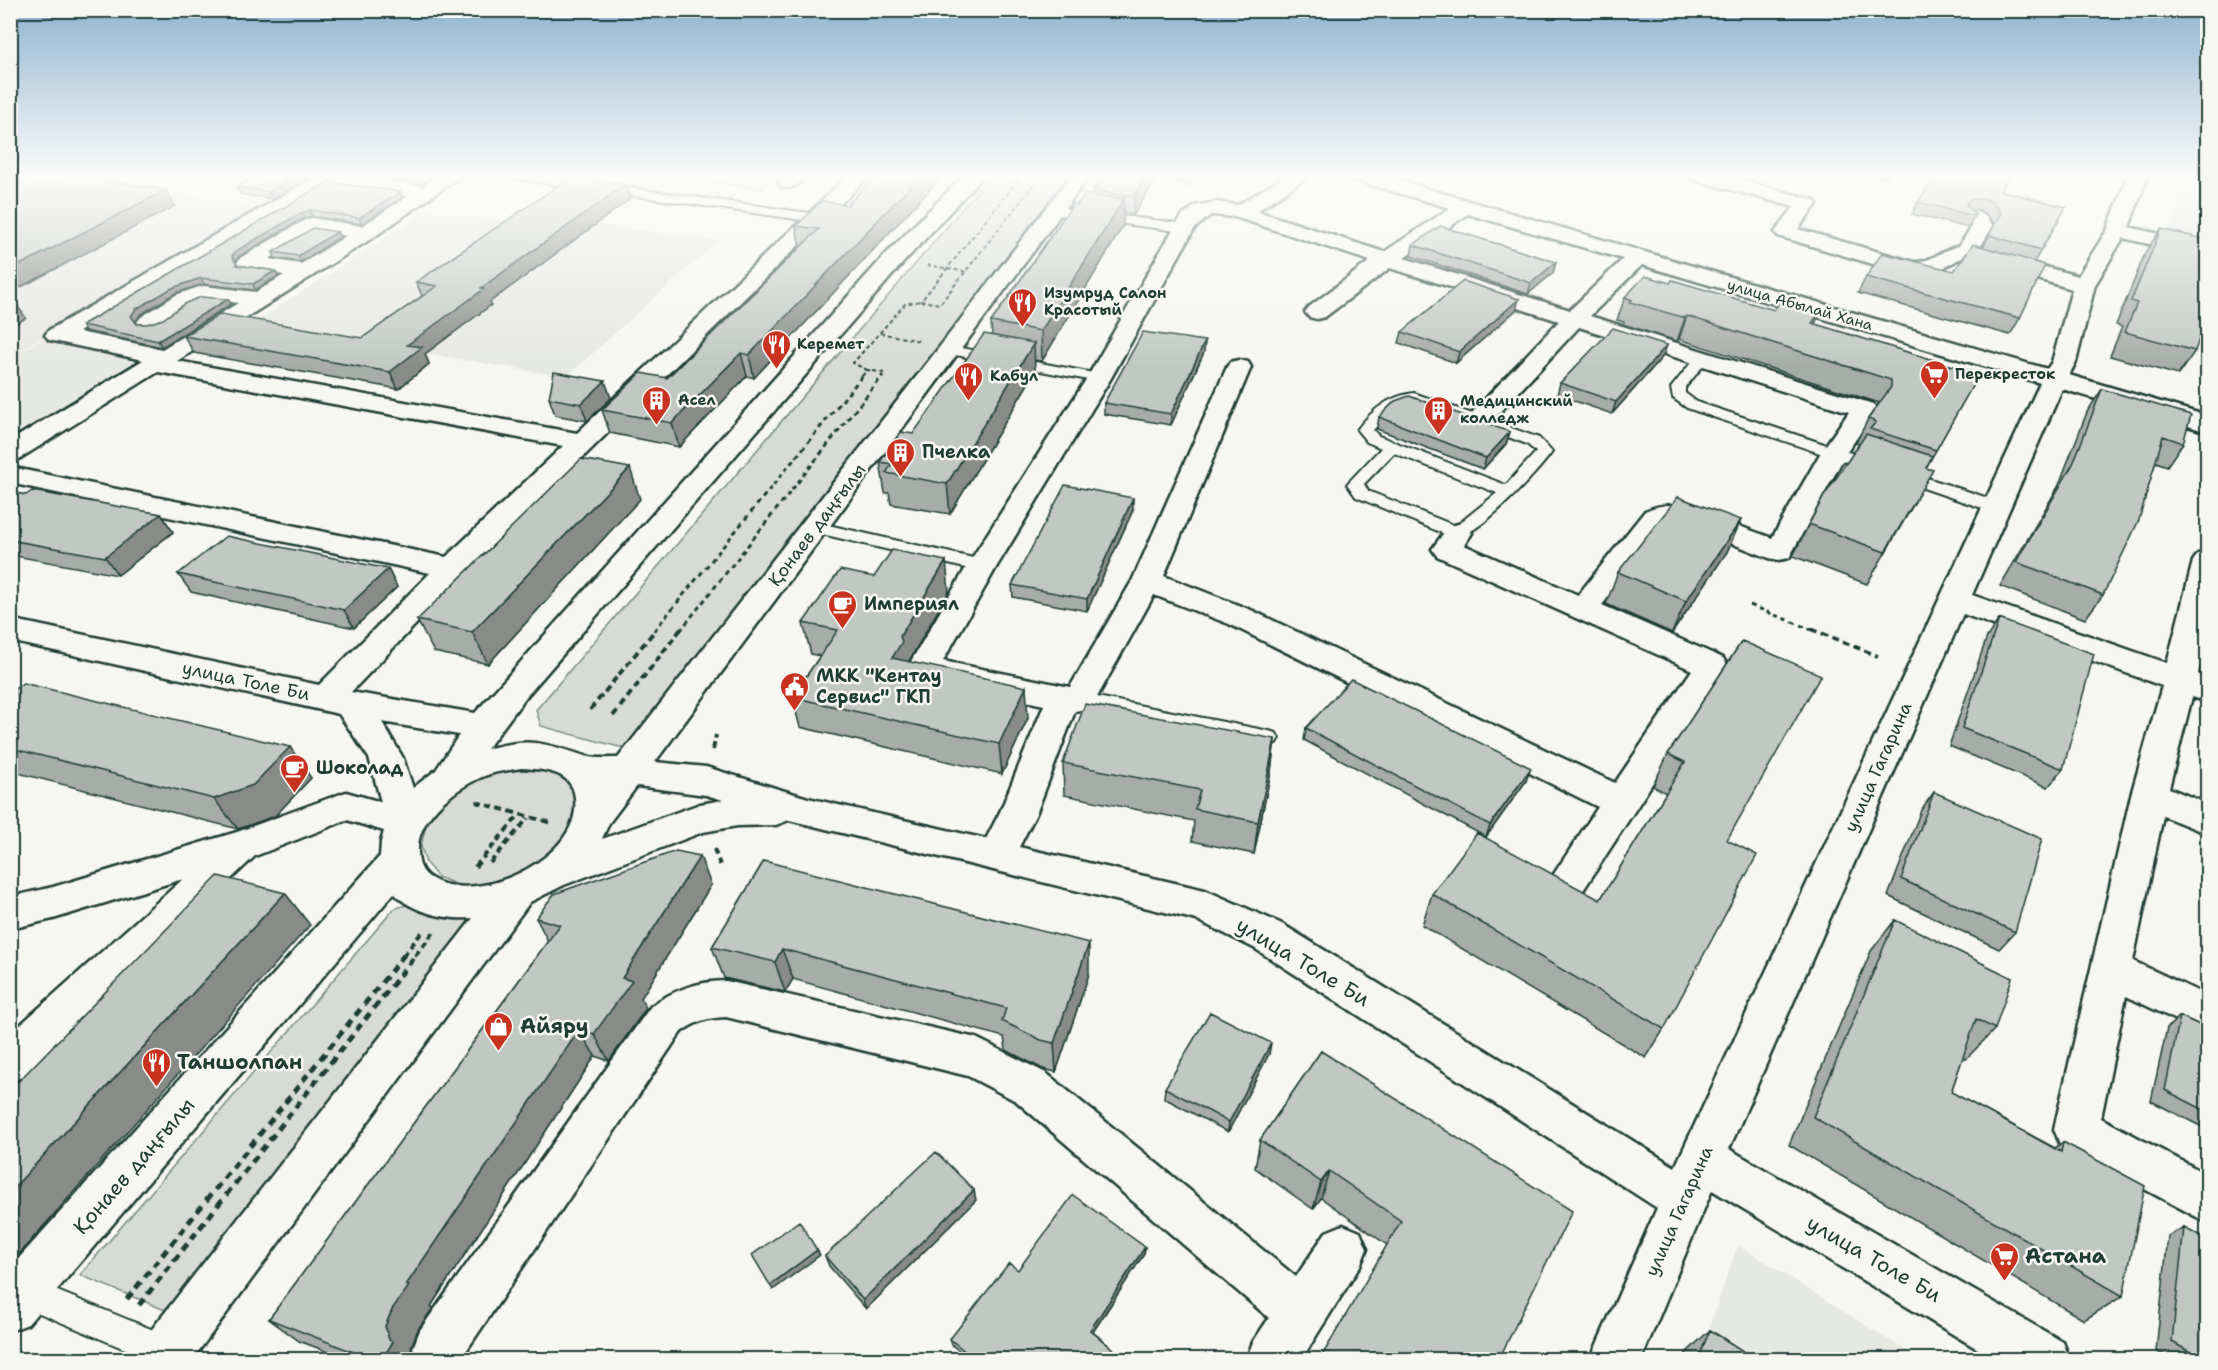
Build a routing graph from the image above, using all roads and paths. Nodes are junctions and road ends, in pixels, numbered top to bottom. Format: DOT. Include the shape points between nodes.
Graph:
graph roads {
  1 [pos="223,239"];
  2 [pos="287,239"];
  3 [pos="357,239"];
  4 [pos="795,239"];
  5 [pos="913,239"];
  6 [pos="970,239"];
  7 [pos="990,239"];
  8 [pos="1032,239"];
  9 [pos="1178,239"];
  10 [pos="1322,239"];
  11 [pos="1417,239"];
  12 [pos="1573,239"];
  13 [pos="1809,239"];
  14 [pos="1975,239"];
  15 [pos="2112,239"];
  16 [pos="2154,239"];
  17 [pos="1966,252"];
  18 [pos="2208,252"];
  19 [pos="1637,258"];
  20 [pos="893,260"];
  21 [pos="1386,260"];
  22 [pos="947,268"];
  23 [pos="306,271"];
  24 [pos="965,271"];
  25 [pos="1003,277"];
  26 [pos="2084,285"];
  27 [pos="261,299"];
  28 [pos="921,301"];
  29 [pos="1317,312"];
  30 [pos="1576,317"];
  31 [pos="149,322"];
  32 [pos="880,333"];
  33 [pos="924,342"];
  34 [pos="950,350"];
  35 [pos="1703,357"];
  36 [pos="158,361"];
  37 [pos="1239,367"];
  38 [pos="867,370"];
  39 [pos="1099,378"];
  40 [pos="2054,379"];
  41 [pos="1479,420"];
  42 [pos="2208,424"];
  43 [pos="582,442"];
  44 [pos="1390,447"];
  45 [pos="1834,452"];
  46 [pos="10,453"];
  47 [pos="10,475"];
  48 [pos="40,482"];
  49 [pos="1509,492"];
  50 [pos="10,502"];
  51 [pos="1997,507"];
  52 [pos="815,527"];
  53 [pos="1458,534"];
  54 [pos="2208,561"];
  55 [pos="982,566"];
  56 [pos="452,568"];
  57 [pos="1147,581"];
  58 [pos="1954,600"];
  59 [pos="1750,605"];
  60 [pos="1584,608"];
  61 [pos="10,630"];
  62 [pos="1878,656"];
  63 [pos="2194,685"];
  64 [pos="1072,699"];
  65 [pos="338,701"];
  66 [pos="590,710"];
  67 [pos="613,716"];
  68 [pos="483,727"];
  69 [pos="1269,738"];
  70 [pos="579,770"];
  71 [pos="630,772"];
  72 [pos="442,784"];
  73 [pos="2149,795"];
  74 [pos="1622,802"];
  75 [pos="808,812"];
  76 [pos="519,815"];
  77 [pos="2208,819"];
  78 [pos="592,823"];
  79 [pos="402,843"];
  80 [pos="245,845"];
  81 [pos="996,855"];
  82 [pos="534,883"];
  83 [pos="1563,889"];
  84 [pos="452,902"];
  85 [pos="10,913"];
  86 [pos="2110,969"];
  87 [pos="2208,1016"];
  88 [pos="10,1062"];
  89 [pos="1693,1179"];
  90 [pos="2208,1200"];
  91 [pos="1343,1249"];
  92 [pos="17,1299"];
  93 [pos="1301,1312"];
  94 [pos="112,1328"];
  95 [pos="438,1348"];
  96 [pos="164,1355"];
  97 [pos="78,1359"];
  98 [pos="1271,1359"];
  99 [pos="1615,1359"];
  100 [pos="2045,1359"];
  1 -- 36 [label="street" via="57,335"];
  2 -- 23 [label="street" via="248,263"];
  3 -- 23 [label="street"];
  4 -- 43 [label="street"];
  5 -- 20 [label="street, Қонаев даңғылы"];
  6 -- 22 [label="path"];
  7 -- 24 [label="path"];
  8 -- 25 [label="street, Қонаев даңғылы"];
  9 -- 39 [label="street"];
  10 -- 21 [label="street"];
  11 -- 21 [label="street"];
  12 -- 19 [label="street, улица Абылай Хана"];
  13 -- 17 [label="street" via="1913,269 1930,269 1953,253"];
  14 -- 17 [label="street"];
  15 -- 26 [label="street, улица Гагарина"];
  16 -- 18 [label="street"];
  17 -- 26 [label="street"];
  19 -- 30 [label="street"];
  19 -- 40 [label="street, улица Абылай Хана"];
  20 -- 22 [label="path"];
  20 -- 68 [label="street, Қонаев даңғылы"];
  21 -- 29 [label="street"];
  21 -- 30 [label="street"];
  22 -- 24 [label="path"];
  22 -- 28 [label="path"];
  23 -- 27 [label="street"];
  24 -- 25 [label="path"];
  24 -- 28 [label="path" via="940,303"];
  25 -- 34 [label="street, Қонаев даңғылы"];
  26 -- 40 [label="street, улица Гагарина" via="2064,362"];
  27 -- 31 [label="street" via="204,293 184,300"];
  27 -- 36 [label="street"];
  28 -- 32 [label="path" via="905,304"];
  30 -- 35 [label="street"];
  30 -- 41 [label="street"];
  32 -- 33 [label="path"];
  32 -- 38 [label="path" via="853,363"];
  34 -- 39 [label="lane"];
  34 -- 52 [label="street, Қонаев даңғылы"];
  35 -- 45 [label="lane" via="1678,388 1682,400"];
  35 -- 45 [label="street" via="1864,410"];
  36 -- 43 [label="street"];
  36 -- 46 [label="street"];
  37 -- 57 [label="street"];
  38 -- 66 [label="path"];
  38 -- 67 [label="path" via="885,373"];
  39 -- 55 [label="street"];
  40 -- 42 [label="street, улица Абылай Хана"];
  40 -- 51 [label="street, улица Гагарина"];
  41 -- 44 [label="lane" via="1424,399 1401,398 1365,430 1373,440"];
  41 -- 49 [label="lane" via="1542,447 1544,452"];
  43 -- 56 [label="street"];
  44 -- 49 [label="lane"];
  44 -- 53 [label="lane" via="1355,484 1357,489"];
  45 -- 51 [label="lane"];
  45 -- 60 [label="street" via="1779,551 1684,515 1660,514"];
  47 -- 48 [label="street"];
  48 -- 50 [label="street"];
  48 -- 56 [label="street"];
  49 -- 53 [label="lane"];
  51 -- 58 [label="street, улица Гагарина"];
  52 -- 55 [label="lane"];
  52 -- 71 [label="street, Қонаев даңғылы"];
  53 -- 60 [label="street" via="1447,549"];
  54 -- 63 [label="street"];
  55 -- 64 [label="street" via="923,668"];
  56 -- 65 [label="street"];
  57 -- 64 [label="street"];
  57 -- 74 [label="street" via="1250,622"];
  58 -- 63 [label="street"];
  58 -- 89 [label="street, улица Гагарина"];
  59 -- 62 [label="path"];
  60 -- 74 [label="street" via="1712,666"];
  61 -- 65 [label="street, улица Толе Би"];
  63 -- 73 [label="street"];
  64 -- 69 [label="lane"];
  64 -- 81 [label="street"];
  65 -- 68 [label="street, улица Толе Би"];
  65 -- 79 [label="street" via="374,736 386,758"];
  68 -- 72 [label="street, Қонаев даңғылы"];
  70 -- 71 [label="street, улица Толе Би"];
  70 -- 72 [label="street, Қонаев даңғылы" via="554,758 521,755 489,762"];
  70 -- 78 [label="street" via="590,783 595,798"];
  71 -- 75 [label="street, улица Толе Би" via="706,781"];
  71 -- 78 [label="street, Қонаев даңғылы"];
  72 -- 76 [label="path"];
  72 -- 79 [label="street, Қонаев даңғылы" via="418,805"];
  73 -- 77 [label="street"];
  73 -- 86 [label="street"];
  74 -- 83 [label="street"];
  75 -- 81 [label="street, улица Толе Би"];
  75 -- 82 [label="street, улица Толе Би" via="737,812 700,818"];
  76 -- 78 [label="path"];
  76 -- 84 [label="path"];
  78 -- 82 [label="street, Қонаев даңғылы" via="575,853"];
  79 -- 80 [label="street" via="346,806"];
  79 -- 84 [label="street, Қонаев даңғылы" via="406,880 423,894"];
  79 -- 92 [label="street, Қонаев даңғылы"];
  80 -- 85 [label="street"];
  80 -- 88 [label="street"];
  81 -- 89 [label="street, улица Толе Би" via="1205,906 1268,936"];
  82 -- 84 [label="street, Қонаев даңғылы" via="487,900"];
  82 -- 96 [label="street, Қонаев даңғылы"];
  84 -- 94 [label="path"];
  84 -- 94 [label="path"];
  86 -- 87 [label="street"];
  86 -- 90 [label="street" via="2076,1129"];
  89 -- 99 [label="street, улица Гагарина"];
  89 -- 100 [label="street, улица Толе Би"];
  91 -- 93 [label="street"];
  92 -- 94 [label="lane"];
  93 -- 95 [label="street" via="1022,1082 976,1058 726,999 704,999 685,1005 666,1019"];
  93 -- 98 [label="street"];
  94 -- 96 [label="lane"];
  94 -- 97 [label="path"];
}
